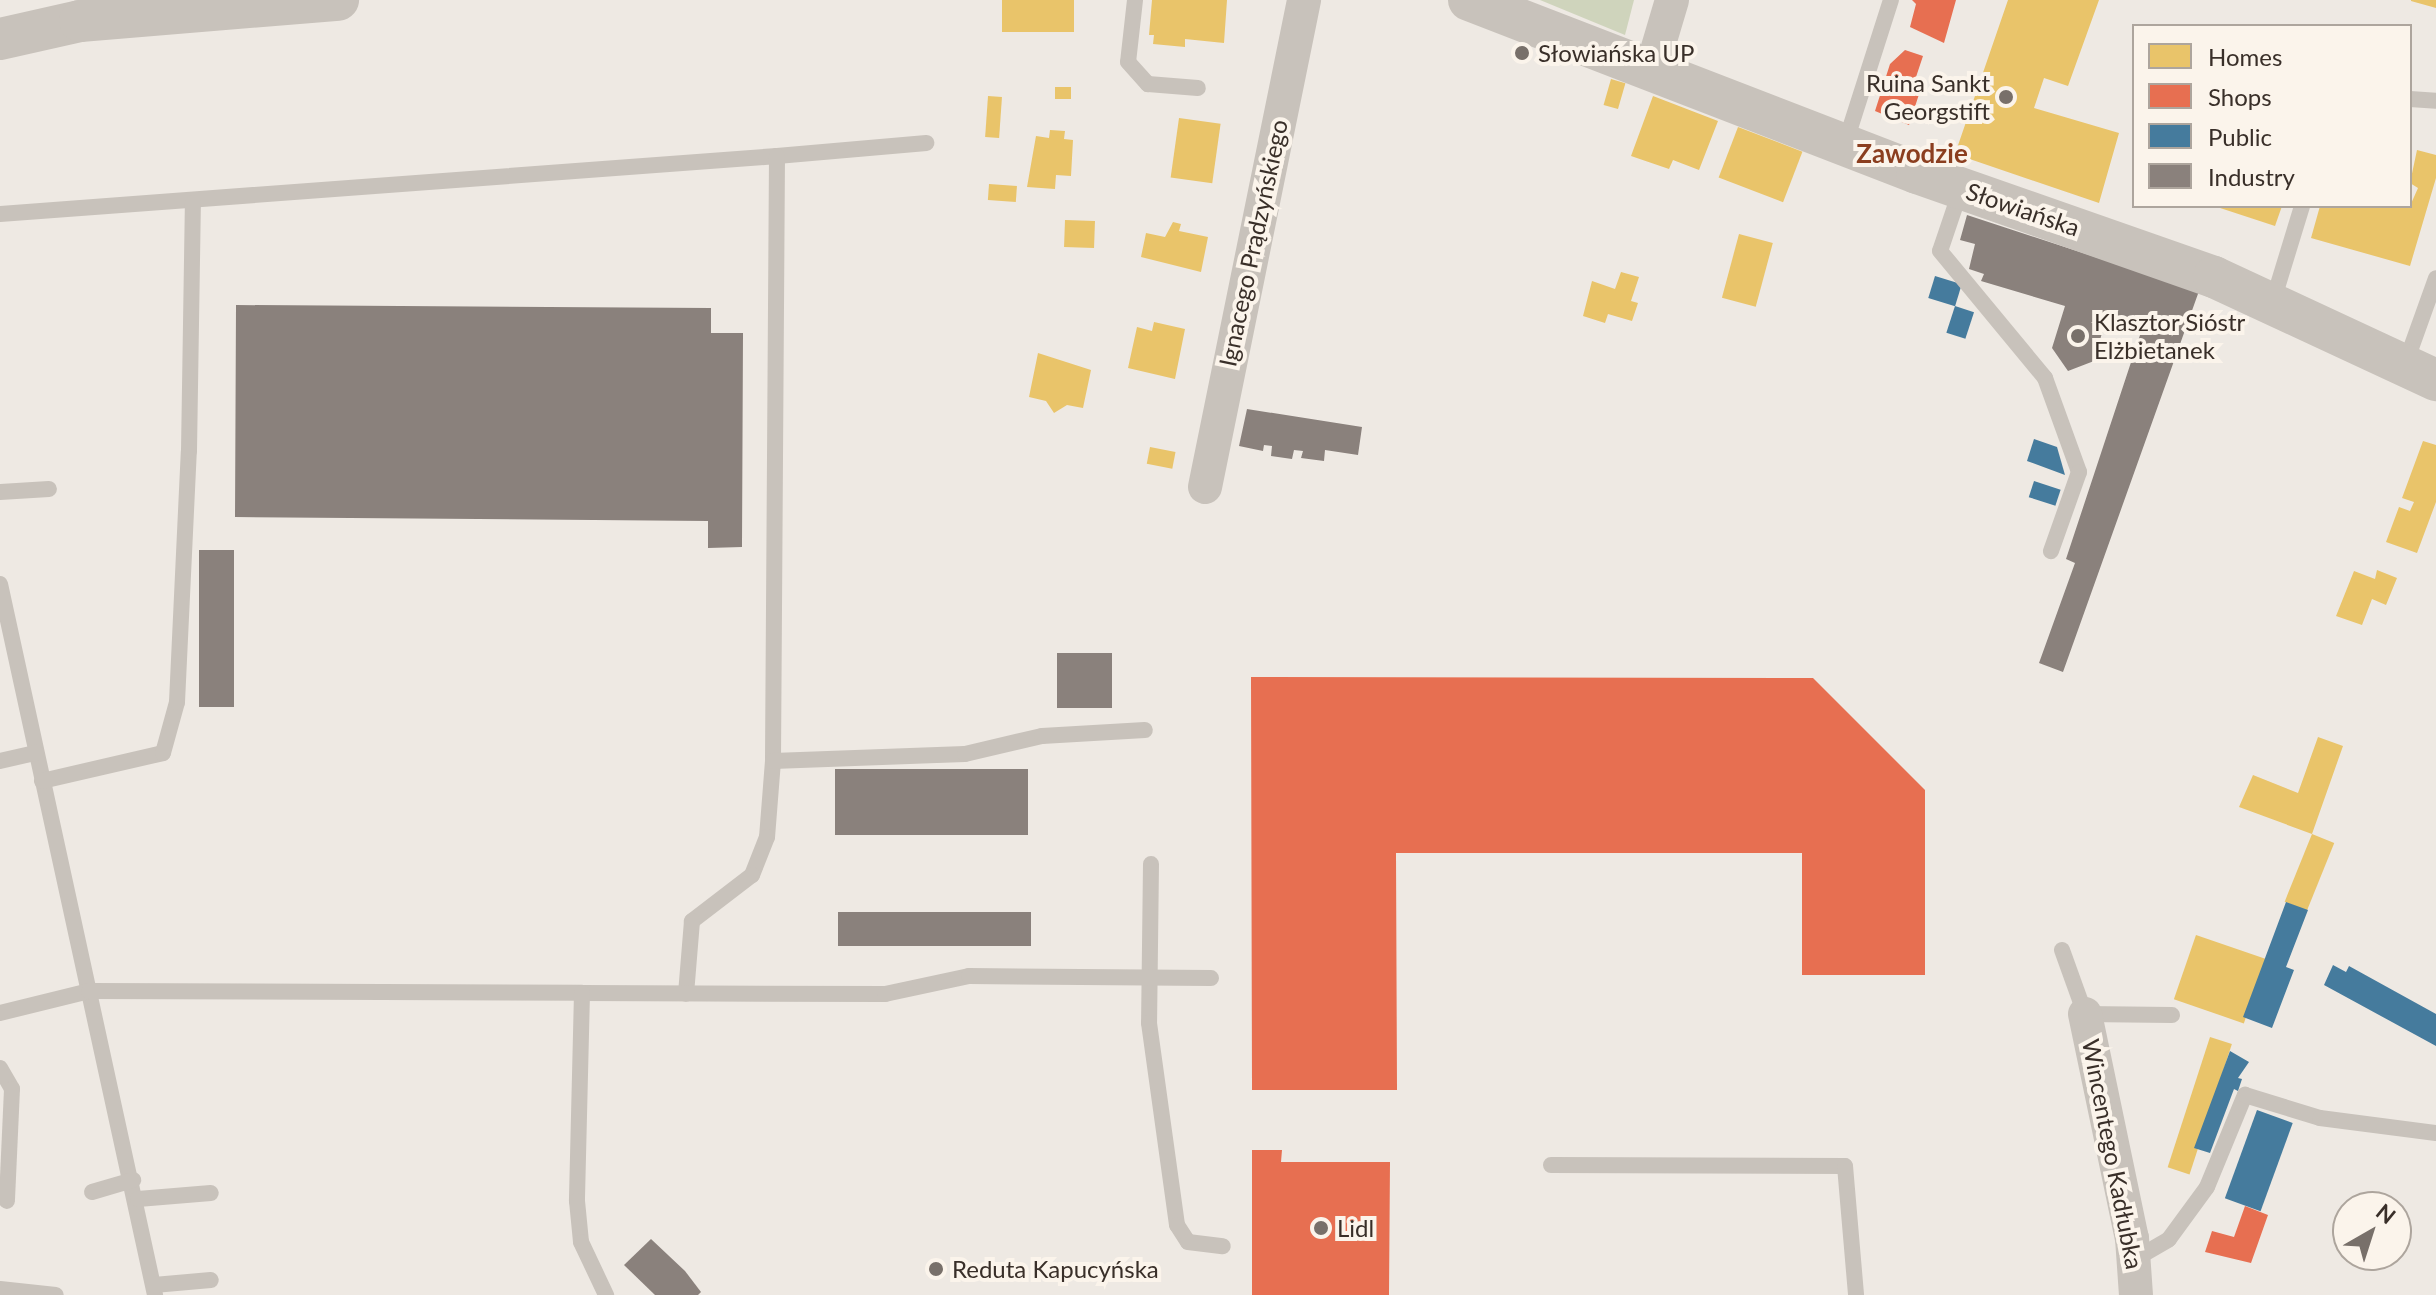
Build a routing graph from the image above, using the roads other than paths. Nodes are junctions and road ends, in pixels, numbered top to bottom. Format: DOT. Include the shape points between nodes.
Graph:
graph roads {
  1 [pos="338,0"];
  2 [pos="1135,0"];
  3 [pos="1304,0"];
  4 [pos="1469,0"];
  5 [pos="1672,0"];
  6 [pos="1891,0"];
  7 [pos="244,3"];
  8 [pos="1515,8"];
  9 [pos="0,39"];
  10 [pos="1651,71"];
  11 [pos="1198,88"];
  12 [pos="2412,99"];
  13 [pos="2436,101"];
  14 [pos="926,143"];
  15 [pos="1844,146"];
  16 [pos="777,156"];
  17 [pos="1961,188"];
  18 [pos="193,203"];
  19 [pos="2301,208"];
  20 [pos="0,214"];
  21 [pos="2436,278"];
  22 [pos="2273,301"];
  23 [pos="2421,371"];
  24 [pos="1205,487"];
  25 [pos="49,489"];
  26 [pos="0,492"];
  27 [pos="2051,551"];
  28 [pos="0,584"];
  29 [pos="1145,730"];
  30 [pos="36,753"];
  31 [pos="0,761"];
  32 [pos="773,761"];
  33 [pos="42,781"];
  34 [pos="1151,864"];
  35 [pos="2062,950"];
  36 [pos="1149,978"];
  37 [pos="1211,978"];
  38 [pos="89,991"];
  39 [pos="582,993"];
  40 [pos="686,994"];
  41 [pos="0,1013"];
  42 [pos="2085,1014"];
  43 [pos="2172,1015"];
  44 [pos="0,1068"];
  45 [pos="2436,1133"];
  46 [pos="1551,1165"];
  47 [pos="133,1180"];
  48 [pos="92,1192"];
  49 [pos="211,1193"];
  50 [pos="138,1199"];
  51 [pos="7,1201"];
  52 [pos="1223,1246"];
  53 [pos="2135,1259"];
  54 [pos="211,1280"];
  55 [pos="0,1289"];
  56 [pos="154,1290"];
  57 [pos="56,1295"];
  58 [pos="606,1295"];
  59 [pos="1856,1295"];
  60 [pos="2136,1295"];
  1 -- 7 [label="street"];
  2 -- 11 [label="lane" via="1128,62 1148,84"];
  3 -- 24 [label="street, Ignacego Prądzyńskiego"];
  4 -- 8 [label="street, Słowiańska"];
  5 -- 10 [label="street"];
  6 -- 15 [label="lane"];
  7 -- 9 [label="street" via="80,21"];
  8 -- 10 [label="street, Słowiańska"];
  10 -- 15 [label="street, Słowiańska"];
  12 -- 13 [label="lane"];
  14 -- 16 [label="lane"];
  15 -- 17 [label="street, Słowiańska"];
  16 -- 18 [label="lane"];
  16 -- 32 [label="lane"];
  17 -- 22 [label="street, Słowiańska"];
  17 -- 27 [label="lane" via="1940,251 2045,378 2079,472"];
  18 -- 20 [label="lane"];
  18 -- 33 [label="lane" via="177,702 163,753"];
  19 -- 22 [label="lane"];
  21 -- 23 [label="lane"];
  22 -- 23 [label="street, Słowiańska"];
  25 -- 26 [label="lane"];
  28 -- 30 [label="lane"];
  29 -- 32 [label="lane" via="1042,736 965,754"];
  30 -- 31 [label="lane"];
  30 -- 33 [label="lane"];
  32 -- 40 [label="lane" via="767,837 752,875 692,921"];
  33 -- 38 [label="lane"];
  34 -- 36 [label="lane"];
  35 -- 42 [label="lane"];
  36 -- 37 [label="lane"];
  36 -- 40 [label="lane" via="969,976 885,994"];
  36 -- 52 [label="lane" via="1154,1078 1177,1225 1188,1242"];
  38 -- 39 [label="lane"];
  38 -- 41 [label="lane"];
  38 -- 47 [label="lane"];
  39 -- 40 [label="lane"];
  39 -- 58 [label="lane" via="577,1201 581,1242"];
  42 -- 43 [label="lane"];
  42 -- 53 [label="street, Wincentego Kadłubka"];
  44 -- 51 [label="lane" via="12,1089"];
  45 -- 53 [label="lane" via="2320,1118 2245,1095 2207,1187 2169,1239"];
  46 -- 59 [label="lane" via="1845,1166"];
  47 -- 48 [label="lane"];
  47 -- 50 [label="lane"];
  49 -- 50 [label="lane"];
  50 -- 56 [label="lane"];
  53 -- 60 [label="street, Wincentego Kadłubka"];
  54 -- 56 [label="lane"];
  55 -- 57 [label="lane"];
}
